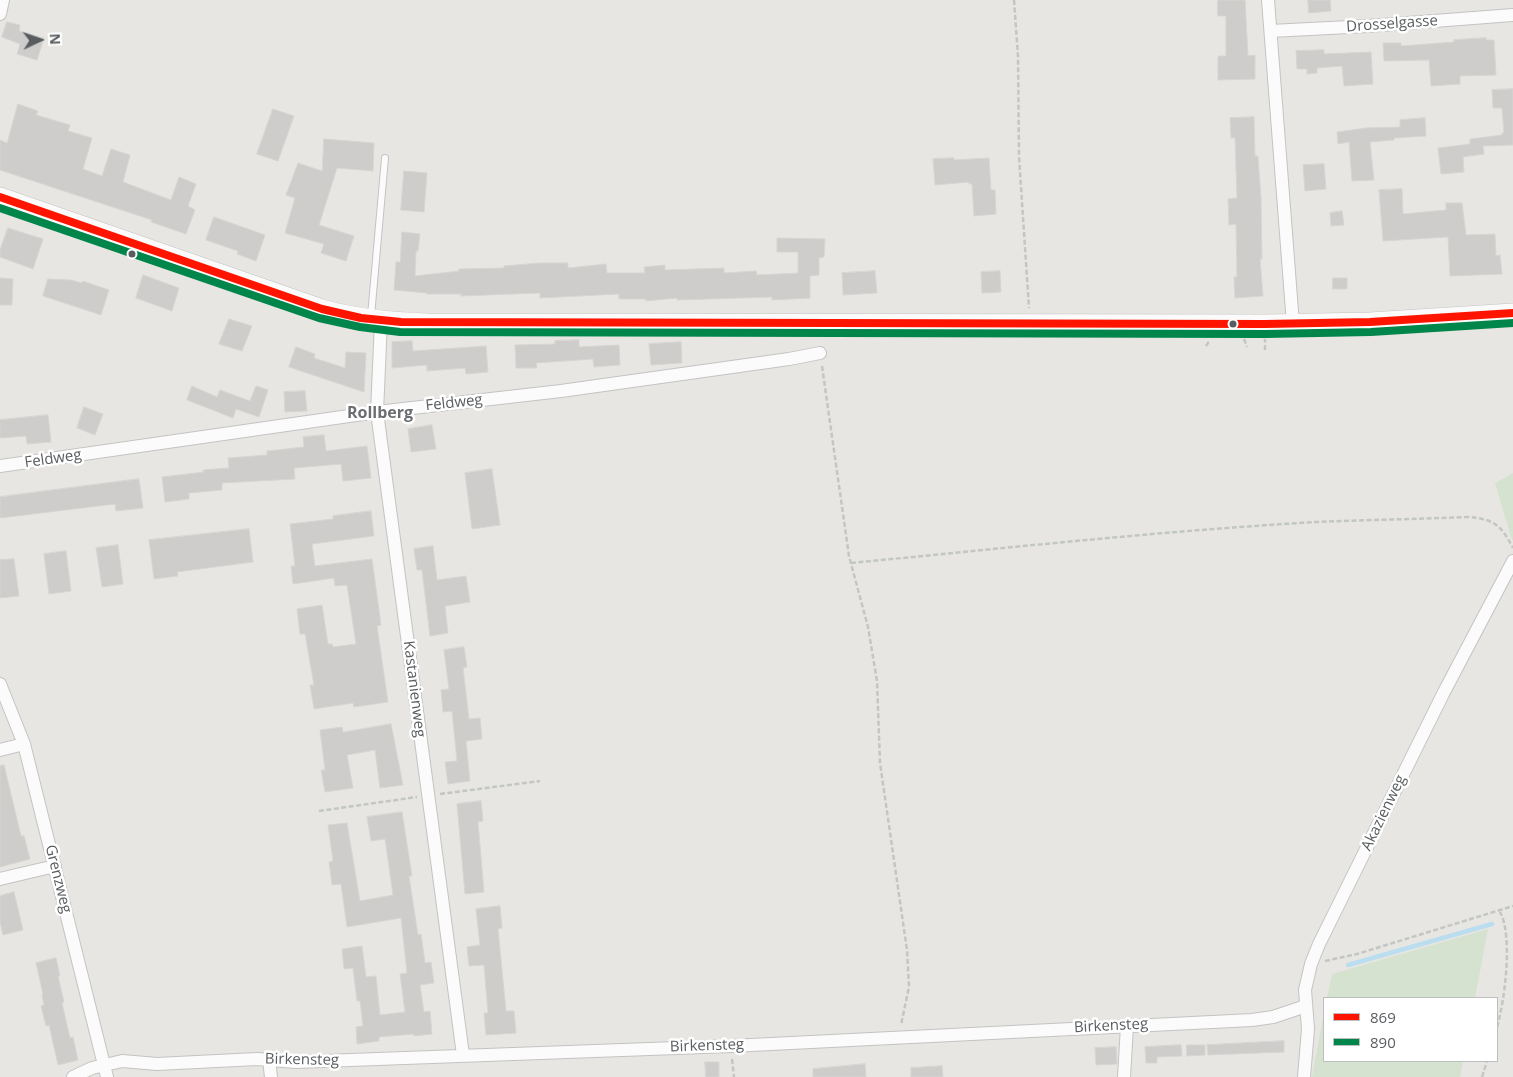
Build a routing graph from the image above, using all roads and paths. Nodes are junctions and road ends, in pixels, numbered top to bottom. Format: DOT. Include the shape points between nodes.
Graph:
graph roads {
  1 [pos="3,0"];
  2 [pos="1014,0"];
  3 [pos="1268,0"];
  4 [pos="0,14"];
  5 [pos="1513,15"];
  6 [pos="1271,31"];
  7 [pos="385,158"];
  8 [pos="0,197"];
  9 [pos="1513,313"];
  10 [pos="376,320"];
  11 [pos="1030,324"];
  12 [pos="1294,324"];
  13 [pos="820,353"];
  14 [pos="377,412"];
  15 [pos="0,466"];
  16 [pos="1513,548"];
  17 [pos="1513,561"];
  18 [pos="851,563"];
  19 [pos="0,684"];
  20 [pos="24,744"];
  21 [pos="0,750"];
  22 [pos="55,866"];
  23 [pos="0,879"];
  24 [pos="1513,906"];
  25 [pos="1500,912"];
  26 [pos="1311,964"];
  27 [pos="1306,1006"];
  28 [pos="1498,1023"];
  29 [pos="1127,1026"];
  30 [pos="898,1036"];
  31 [pos="731,1046"];
  32 [pos="463,1055"];
  33 [pos="269,1060"];
  34 [pos="1487,1062"];
  35 [pos="106,1071"];
  36 [pos="73,1077"];
  37 [pos="271,1077"];
  38 [pos="734,1077"];
  39 [pos="1124,1077"];
  40 [pos="1304,1077"];
  41 [pos="1482,1077"];
  1 -- 4 [label="street"];
  2 -- 11 [label="path" via="1019,157"];
  3 -- 6 [label="street"];
  5 -- 6 [label="street, Drosselgasse"];
  6 -- 12 [label="street"];
  7 -- 10 [label="lane"];
  8 -- 10 [label="main road" via="322,309"];
  9 -- 12 [label="main road"];
  10 -- 11 [label="main road" via="428,323"];
  10 -- 14 [label="street, Kastanienweg"];
  11 -- 12 [label="main road"];
  13 -- 14 [label="street, Feldweg" via="561,392"];
  13 -- 18 [label="path"];
  14 -- 15 [label="street, Feldweg"];
  14 -- 32 [label="street, Kastanienweg"];
  16 -- 18 [label="path" via="1496,524 1483,518 1468,517 1316,522 1195,531"];
  17 -- 26 [label="street, Akazienweg" via="1444,692"];
  18 -- 30 [label="path" via="868,627 877,681 880,763 907,950 909,987"];
  19 -- 20 [label="street, Grenzweg"];
  20 -- 21 [label="street"];
  20 -- 22 [label="street, Grenzweg"];
  22 -- 23 [label="street"];
  22 -- 35 [label="street, Grenzweg"];
  24 -- 25 [label="path"];
  25 -- 26 [label="path" via="1357,954"];
  25 -- 28 [label="path" via="1508,934 1508,982"];
  26 -- 27 [label="street, Akazienweg" via="1305,990"];
  27 -- 29 [label="street, Birkensteg" via="1252,1020"];
  27 -- 40 [label="street, Akazienweg" via="1308,1029"];
  29 -- 30 [label="street, Birkensteg"];
  29 -- 39 [label="street"];
  30 -- 31 [label="street, Birkensteg"];
  31 -- 32 [label="street, Birkensteg"];
  31 -- 38 [label="path"];
  32 -- 33 [label="street, Birkensteg" via="296,1062"];
  33 -- 35 [label="street, Birkensteg" via="157,1064 122,1061"];
  33 -- 37 [label="street"];
  34 -- 41 [label="path"];
  35 -- 36 [label="street, Birkensteg" via="92,1068"];
}
